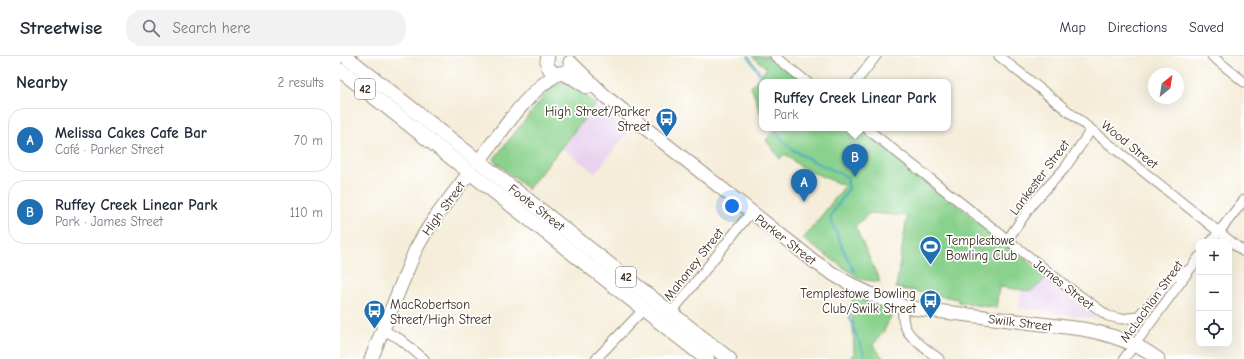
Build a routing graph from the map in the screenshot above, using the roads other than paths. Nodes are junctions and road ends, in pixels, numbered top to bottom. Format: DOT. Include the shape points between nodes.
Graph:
graph roads {
  1 [pos="345,56"];
  2 [pos="775,56"];
  3 [pos="876,56"];
  4 [pos="999,56"];
  5 [pos="1212,56"];
  6 [pos="569,58"];
  7 [pos="546,60"];
  8 [pos="340,70"];
  9 [pos="559,74"];
  10 [pos="803,79"];
  11 [pos="858,79"];
  12 [pos="1244,82"];
  13 [pos="532,95"];
  14 [pos="606,97"];
  15 [pos="1091,130"];
  16 [pos="870,131"];
  17 [pos="474,166"];
  18 [pos="1244,200"];
  19 [pos="751,212"];
  20 [pos="1219,232"];
  21 [pos="1008,239"];
  22 [pos="1213,239"];
  23 [pos="1244,252"];
  24 [pos="1196,261"];
  25 [pos="1189,270"];
  26 [pos="904,307"];
  27 [pos="644,309"];
  28 [pos="671,313"];
  29 [pos="383,330"];
  30 [pos="1135,345"];
  31 [pos="371,359"];
  32 [pos="424,359"];
  33 [pos="596,359"];
  34 [pos="707,359"];
  35 [pos="729,359"];
  36 [pos="939,359"];
  37 [pos="1124,359"];
  38 [pos="1158,359"];
  1 -- 17 [label="main road, Foote Street / 42"];
  2 -- 10 [label="street"];
  3 -- 11 [label="street"];
  4 -- 15 [label="street, Wood Street"];
  5 -- 12 [label="street"];
  6 -- 9 [label="main road, High Street" via="567,70"];
  6 -- 14 [label="main road, Parker Street"];
  7 -- 9 [label="main road, Parker Street" via="552,72"];
  7 -- 13 [label="main road, High Street"];
  8 -- 17 [label="main road, Foote Street / 42"];
  9 -- 13 [label="main road, High Street" via="546,81"];
  9 -- 14 [label="main road, Parker Street" via="573,78"];
  13 -- 17 [label="main road, High Street"];
  14 -- 19 [label="main road, Parker Street"];
  15 -- 20 [label="street, Wood Street"];
  15 -- 21 [label="street, Lankester Street" via="1065,168 1033,203"];
  16 -- 21 [label="street, James Street"];
  17 -- 27 [label="main road, Foote Street / 42"];
  17 -- 28 [label="main road, Foote Street / 42"];
  17 -- 29 [label="main road, High Street" via="443,206 415,251"];
  18 -- 20 [label="street"];
  19 -- 26 [label="main road, Parker Street" via="841,280"];
  19 -- 28 [label="street, Mahoney Street"];
  20 -- 22 [label="street"];
  20 -- 23 [label="street, Wood Street"];
  21 -- 25 [label="street, James Street" via="1097,309 1118,319 1137,317 1173,276"];
  24 -- 25 [label="street, McLachlan Street"];
  25 -- 30 [label="street, McLachlan Street"];
  26 -- 30 [label="main road, Swilk Street" via="1082,329 1110,335"];
  26 -- 36 [label="street" via="901,318 904,328"];
  27 -- 33 [label="street"];
  27 -- 34 [label="main road, Foote Street / 42"];
  28 -- 35 [label="main road, Foote Street / 42"];
  29 -- 31 [label="main road, High Street"];
  29 -- 32 [label="street" via="400,339"];
  30 -- 37 [label="street, McLachlan Street"];
  30 -- 38 [label="main road"];
}
